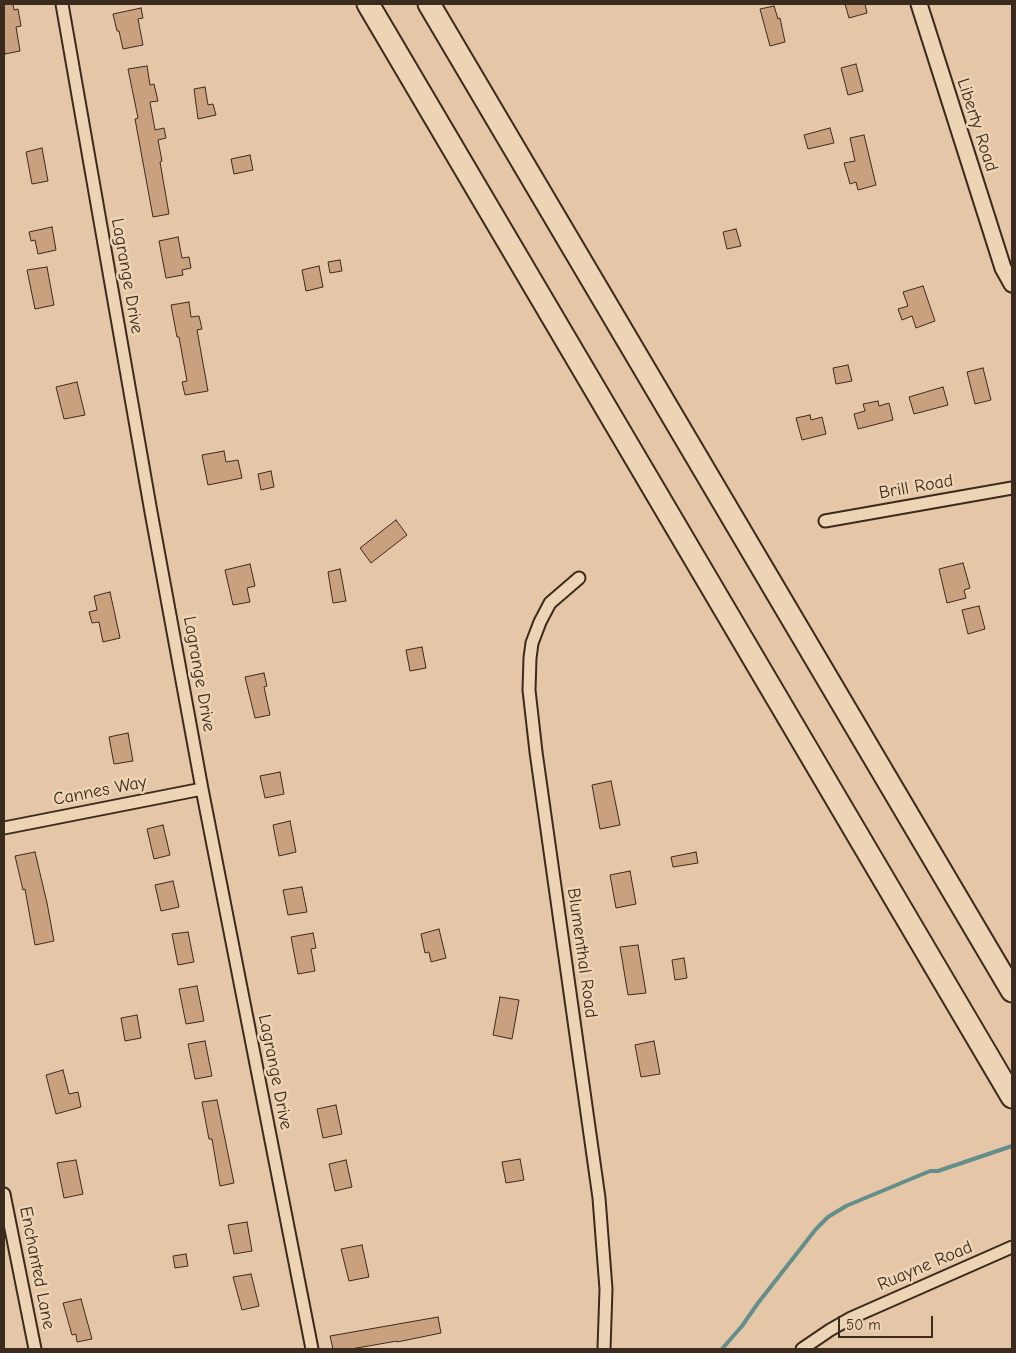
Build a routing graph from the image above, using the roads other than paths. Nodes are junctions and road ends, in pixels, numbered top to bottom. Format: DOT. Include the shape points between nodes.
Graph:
graph roads {
  1 [pos="62,4"];
  2 [pos="368,4"];
  3 [pos="429,4"];
  4 [pos="919,4"];
  5 [pos="1012,284"];
  6 [pos="1012,488"];
  7 [pos="826,521"];
  8 [pos="579,578"];
  9 [pos="202,790"];
  10 [pos="4,828"];
  11 [pos="1012,991"];
  12 [pos="1012,1097"];
  13 [pos="4,1194"];
  14 [pos="1012,1247"];
  15 [pos="35,1349"];
  16 [pos="312,1349"];
  17 [pos="604,1349"];
  18 [pos="802,1349"];
  1 -- 9 [label="street, Lagrange Drive"];
  2 -- 12 [label="highway"];
  3 -- 11 [label="highway"];
  4 -- 5 [label="street, Liberty Road" via="1003,268"];
  6 -- 7 [label="street, Brill Road"];
  8 -- 17 [label="street, Blumenthal Road" via="550,603 540,622 532,643 529,704 599,1198 605,1294"];
  9 -- 10 [label="street, Cannes Way"];
  9 -- 16 [label="street, Lagrange Drive"];
  13 -- 15 [label="street, Enchanted Lane"];
  14 -- 18 [label="street, Ruayne Road" via="851,1318"];
}
